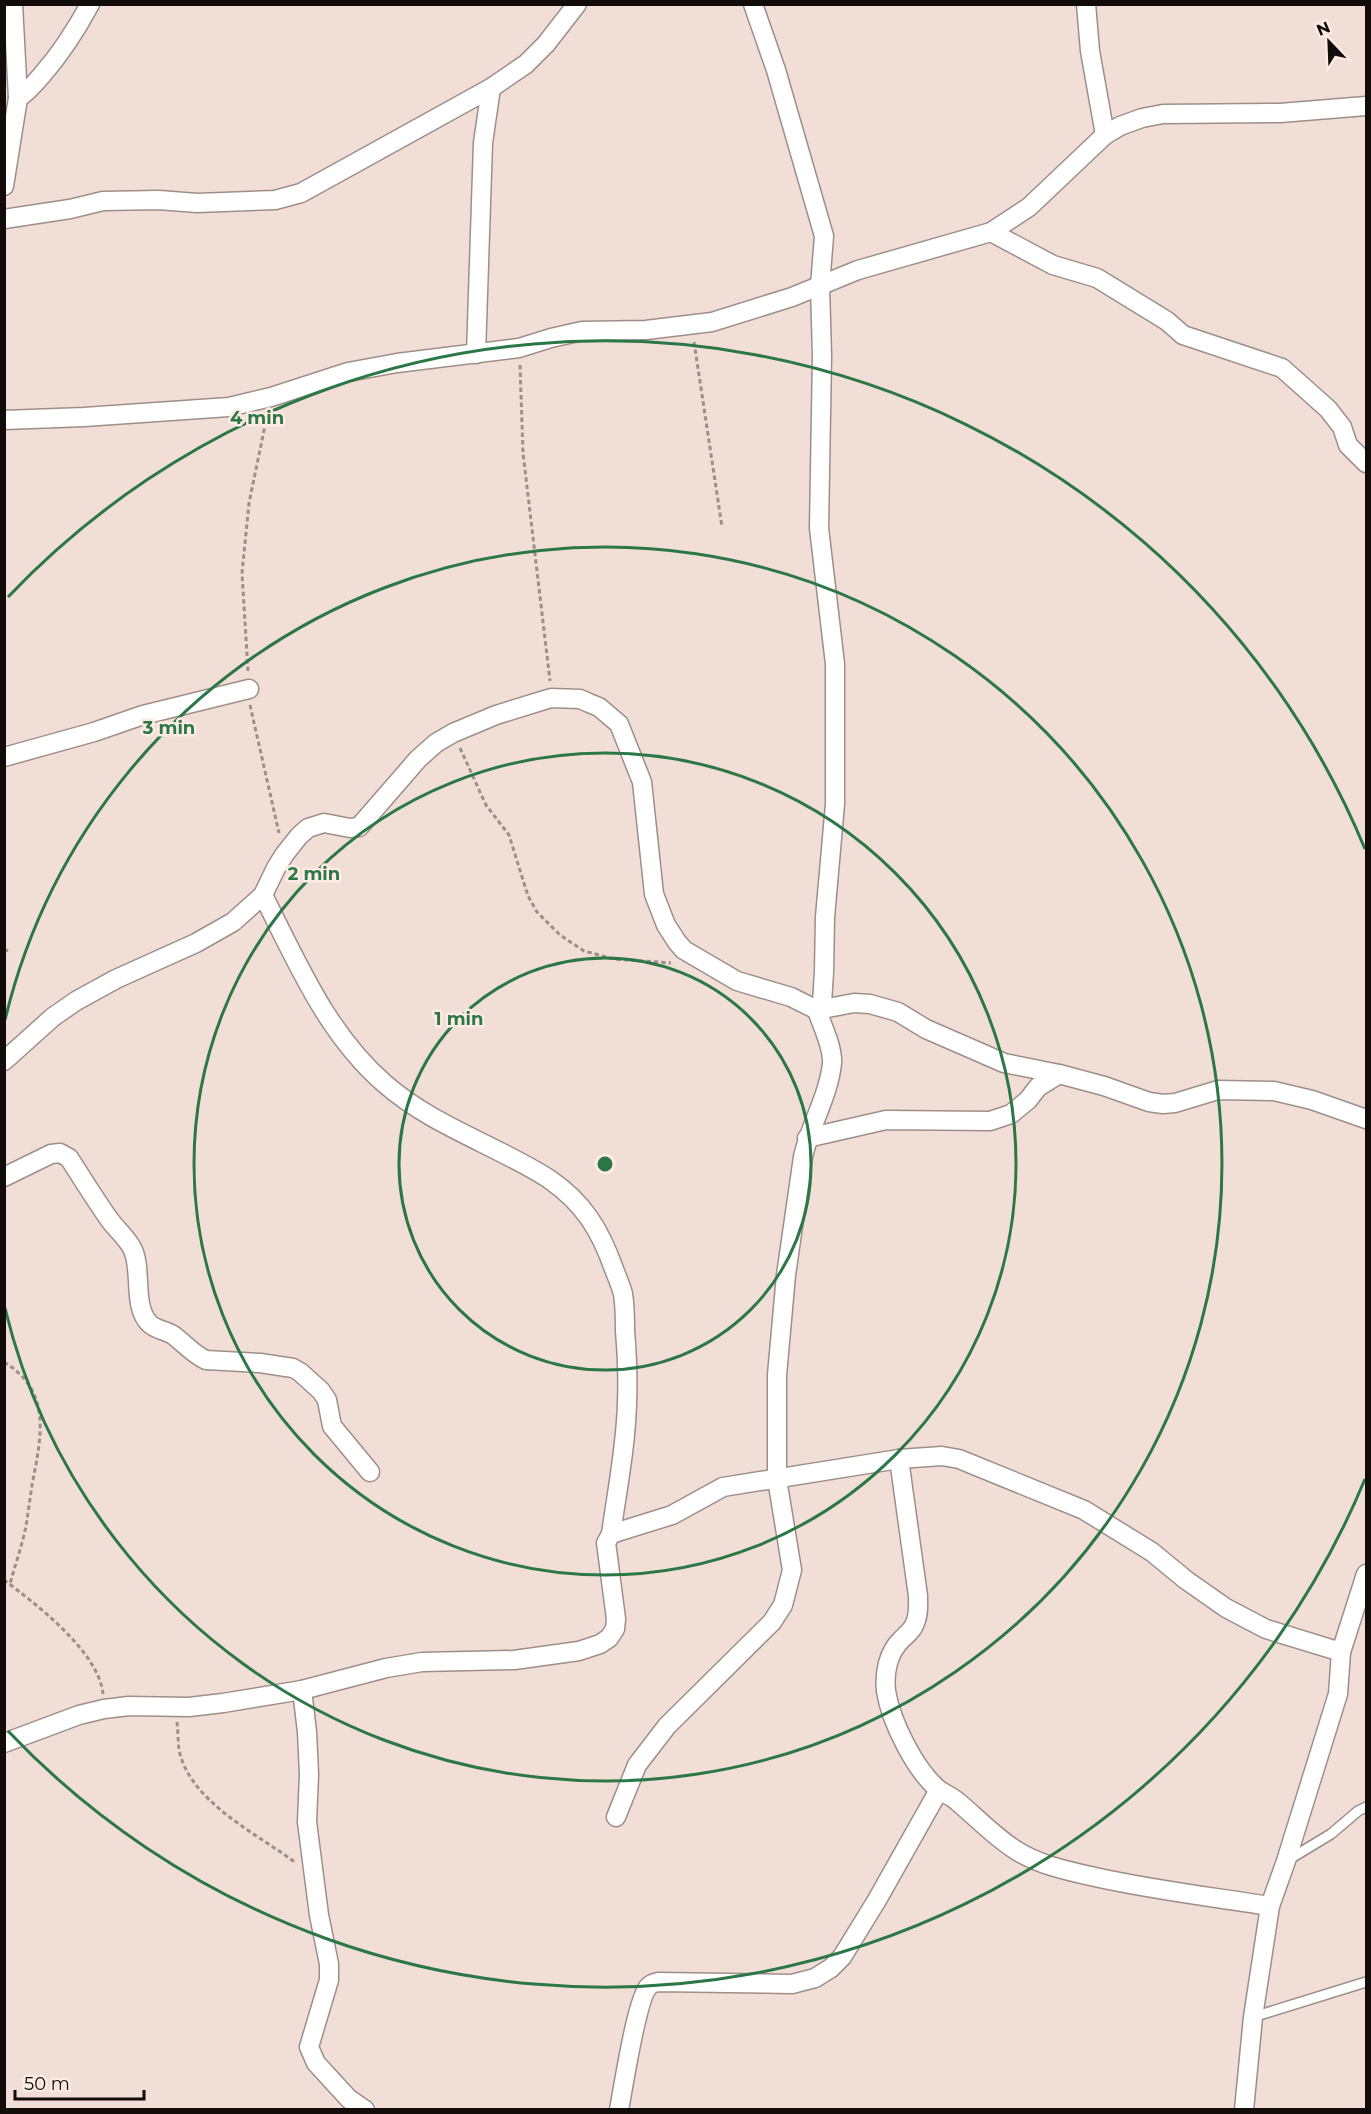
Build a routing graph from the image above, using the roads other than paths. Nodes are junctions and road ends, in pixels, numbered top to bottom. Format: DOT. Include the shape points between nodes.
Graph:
graph roads {
  1 [pos="13,4"];
  2 [pos="90,4"];
  3 [pos="577,4"];
  4 [pos="753,4"];
  5 [pos="1086,4"];
  6 [pos="490,88"];
  7 [pos="18,98"];
  8 [pos="1366,106"];
  9 [pos="1105,135"];
  10 [pos="4,186"];
  11 [pos="4,219"];
  12 [pos="991,232"];
  13 [pos="820,286"];
  14 [pos="476,354"];
  15 [pos="4,420"];
  16 [pos="1366,464"];
  17 [pos="249,689"];
  18 [pos="4,757"];
  19 [pos="264,895"];
  20 [pos="817,1010"];
  21 [pos="4,1060"];
  22 [pos="1059,1074"];
  23 [pos="1366,1119"];
  24 [pos="807,1138"];
  25 [pos="4,1178"];
  26 [pos="899,1459"];
  27 [pos="370,1472"];
  28 [pos="777,1479"];
  29 [pos="611,1533"];
  30 [pos="1366,1574"];
  31 [pos="1341,1652"];
  32 [pos="302,1690"];
  33 [pos="4,1743"];
  34 [pos="939,1790"];
  35 [pos="1366,1807"];
  36 [pos="616,1817"];
  37 [pos="1286,1861"];
  38 [pos="1270,1906"];
  39 [pos="1366,1982"];
  40 [pos="1253,2017"];
  41 [pos="365,2109"];
  42 [pos="619,2109"];
  43 [pos="1244,2109"];
  1 -- 7 [label="street"];
  2 -- 7 [label="street" via="74,36 27,93"];
  3 -- 6 [label="street" via="526,64"];
  4 -- 13 [label="street" via="824,236"];
  5 -- 9 [label="street"];
  6 -- 11 [label="street" via="317,186 285,198 197,203 103,201"];
  6 -- 14 [label="street" via="483,143"];
  7 -- 10 [label="street"];
  8 -- 9 [label="street" via="1163,114 1142,118"];
  9 -- 12 [label="street" via="1029,207"];
  12 -- 13 [label="street" via="858,270"];
  12 -- 16 [label="street" via="1053,265 1097,278 1183,335 1282,368 1328,409 1342,427 1348,445"];
  13 -- 14 [label="street" via="692,326 582,332"];
  13 -- 20 [label="street" via="819,528 835,664 835,804 822,1003"];
  14 -- 15 [label="street" via="348,372 229,406"];
  17 -- 18 [label="street" via="143,715"];
  19 -- 20 [label="street" via="284,855 299,836 324,823 359,827 418,759 453,732 551,698 580,699 599,707 619,724 642,782 654,894 677,942 737,981 790,997"];
  19 -- 21 [label="street" via="210,936 70,1005"];
  19 -- 29 [label="street" via="326,1015 350,1050 385,1085 423,1113 512,1156 550,1180 575,1198 594,1223 623,1294 626,1341 627,1404"];
  20 -- 22 [label="street" via="870,1004 898,1012 1004,1064"];
  20 -- 24 [label="street" via="832,1062"];
  22 -- 23 [label="street" via="1149,1102 1163,1104 1218,1090 1274,1091"];
  22 -- 24 [label="street" via="1038,1087 1011,1114 990,1121 886,1120"];
  24 -- 28 [label="street" via="777,1375"];
  25 -- 27 [label="street" via="51,1154 69,1158 110,1222 132,1248 147,1322 170,1333 206,1360 260,1363 300,1372 321,1390 332,1426"];
  26 -- 28 [label="street"];
  26 -- 31 [label="street" via="959,1459 1084,1510 1152,1552 1226,1608 1266,1629"];
  26 -- 34 [label="street" via="918,1613 915,1624 898,1642 889,1660 886,1691 900,1734 918,1768"];
  28 -- 29 [label="street" via="723,1487 672,1515"];
  28 -- 36 [label="street" via="792,1570 783,1605 772,1622 652,1745 637,1765"];
  29 -- 32 [label="street" via="606,1543 616,1619 615,1629 600,1644 579,1651 514,1660 422,1662"];
  30 -- 31 [label="street"];
  31 -- 37 [label="street" via="1338,1694"];
  32 -- 33 [label="street" via="223,1703 104,1709"];
  32 -- 41 [label="street" via="309,1774 307,1822 319,1915 330,1964 309,2047 316,2063 349,2099"];
  34 -- 38 [label="street" via="1015,1850 1068,1871"];
  34 -- 42 [label="street" via="877,1900 831,1968 815,1978 792,1984 658,1982 650,1986 643,1996"];
  35 -- 37 [label="lane"];
  37 -- 38 [label="street"];
  38 -- 40 [label="street"];
  39 -- 40 [label="lane"];
  40 -- 43 [label="street"];
}
